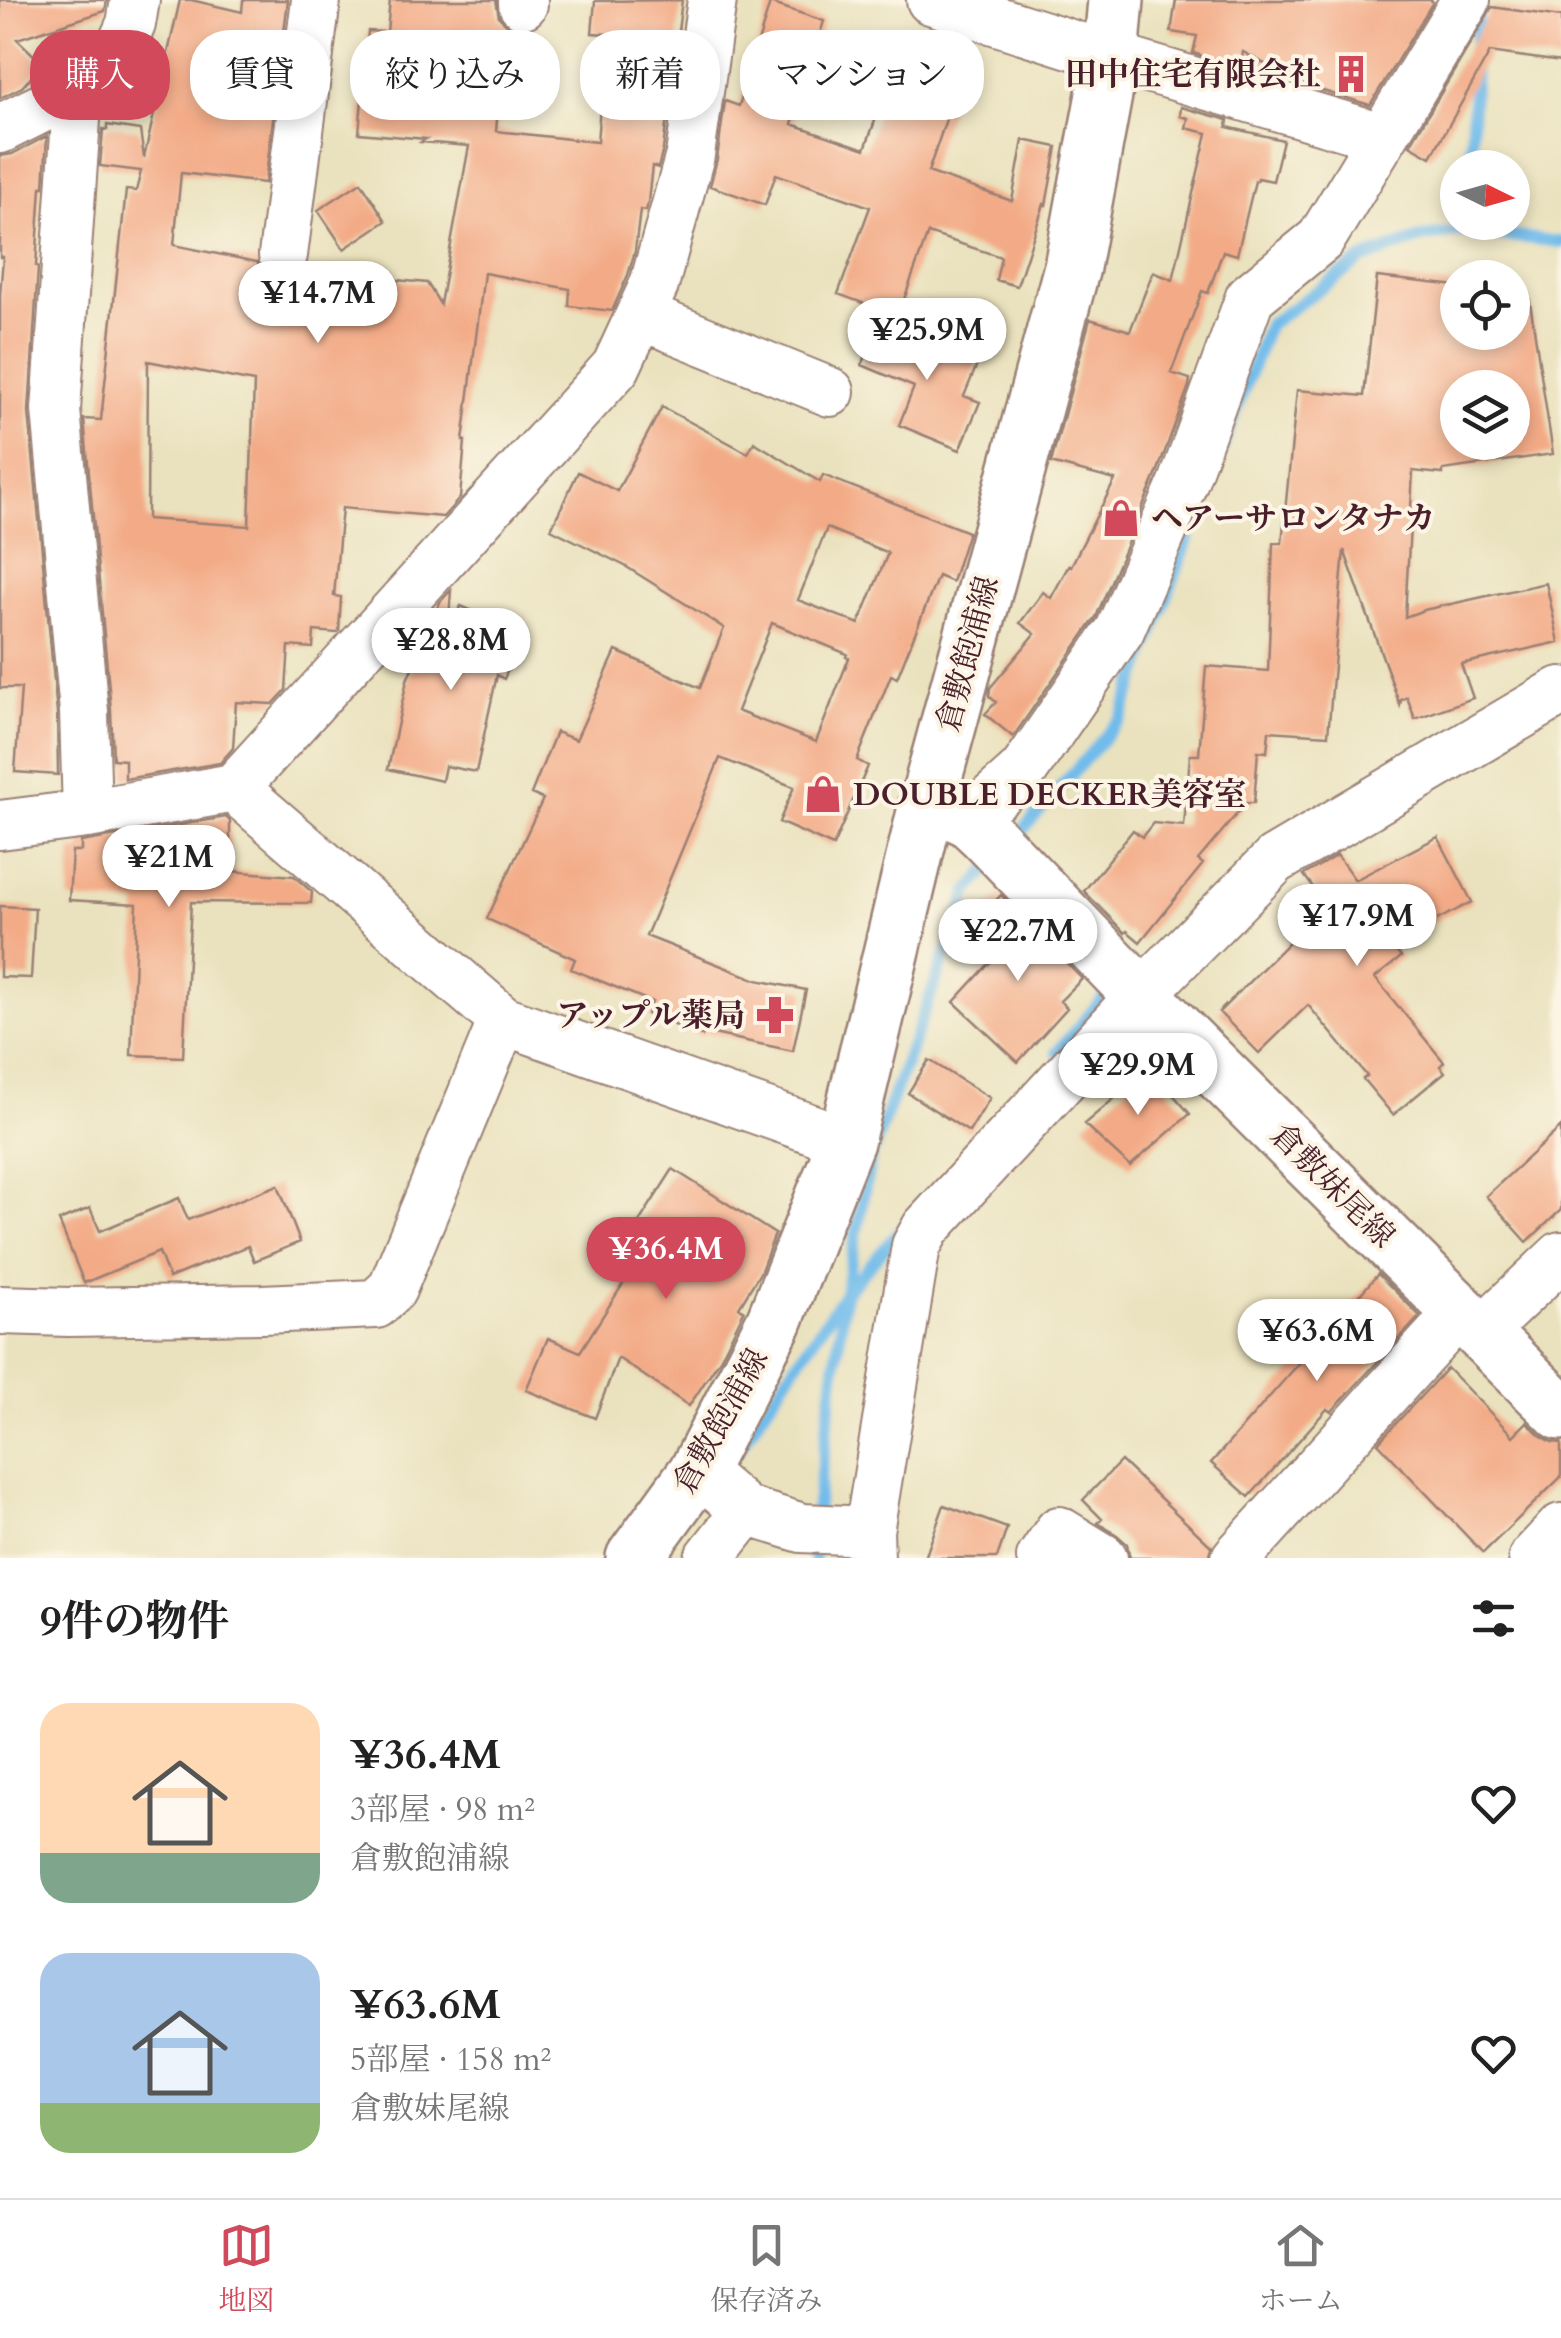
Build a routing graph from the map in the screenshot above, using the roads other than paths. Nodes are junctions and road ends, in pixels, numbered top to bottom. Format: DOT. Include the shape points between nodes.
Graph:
graph roads {
  1 [pos="134,0"];
  2 [pos="316,0"];
  3 [pos="712,0"];
  4 [pos="931,0"];
  5 [pos="1116,0"];
  6 [pos="1466,0"];
  7 [pos="129,30"];
  8 [pos="1111,58"];
  9 [pos="30,115"];
  10 [pos="76,120"];
  11 [pos="0,130"];
  12 [pos="1382,137"];
  13 [pos="283,255"];
  14 [pos="640,315"];
  15 [pos="830,392"];
  16 [pos="1561,691"];
  17 [pos="234,788"];
  18 [pos="87,814"];
  19 [pos="0,825"];
  20 [pos="976,832"];
  21 [pos="1142,995"];
  22 [pos="504,1020"];
  23 [pos="846,1142"];
  24 [pos="1561,1256"];
  25 [pos="0,1310"];
  26 [pos="1470,1322"];
  27 [pos="1561,1412"];
  28 [pos="698,1470"];
  29 [pos="746,1510"];
  30 [pos="1561,1528"];
  31 [pos="863,1539"];
  32 [pos="634,1558"];
  33 [pos="709,1558"];
  34 [pos="1041,1558"];
  35 [pos="1103,1558"];
  36 [pos="1236,1558"];
  37 [pos="1533,1558"];
  1 -- 7 [label="street"];
  2 -- 13 [label="street"];
  3 -- 14 [label="street" via="690,155"];
  4 -- 8 [label="street"];
  5 -- 8 [label="main road, 倉敷飽浦線"];
  6 -- 12 [label="street"];
  8 -- 12 [label="street"];
  8 -- 20 [label="main road, 倉敷飽浦線"];
  9 -- 11 [label="street"];
  10 -- 18 [label="street" via="56,410"];
  12 -- 20 [label="street" via="1321,239 1250,297 1183,484 1120,630"];
  14 -- 15 [label="street"];
  14 -- 17 [label="street" via="616,367"];
  16 -- 21 [label="street" via="1274,860"];
  17 -- 18 [label="street"];
  17 -- 22 [label="street"];
  18 -- 19 [label="street"];
  20 -- 21 [label="main road, 倉敷妹尾線"];
  20 -- 23 [label="main road, 倉敷飽浦線"];
  21 -- 26 [label="main road, 倉敷妹尾線"];
  21 -- 31 [label="street" via="916,1246"];
  22 -- 23 [label="street"];
  22 -- 25 [label="street" via="392,1289 376,1304"];
  23 -- 28 [label="main road, 倉敷飽浦線" via="774,1322"];
  24 -- 26 [label="street"];
  26 -- 27 [label="main road, 倉敷妹尾線"];
  26 -- 36 [label="street"];
  28 -- 29 [label="street"];
  28 -- 32 [label="main road, 倉敷飽浦線"];
  29 -- 31 [label="street"];
  29 -- 33 [label="street"];
  30 -- 37 [label="street"];
  34 -- 35 [label="street" via="1059,1531"];
}
